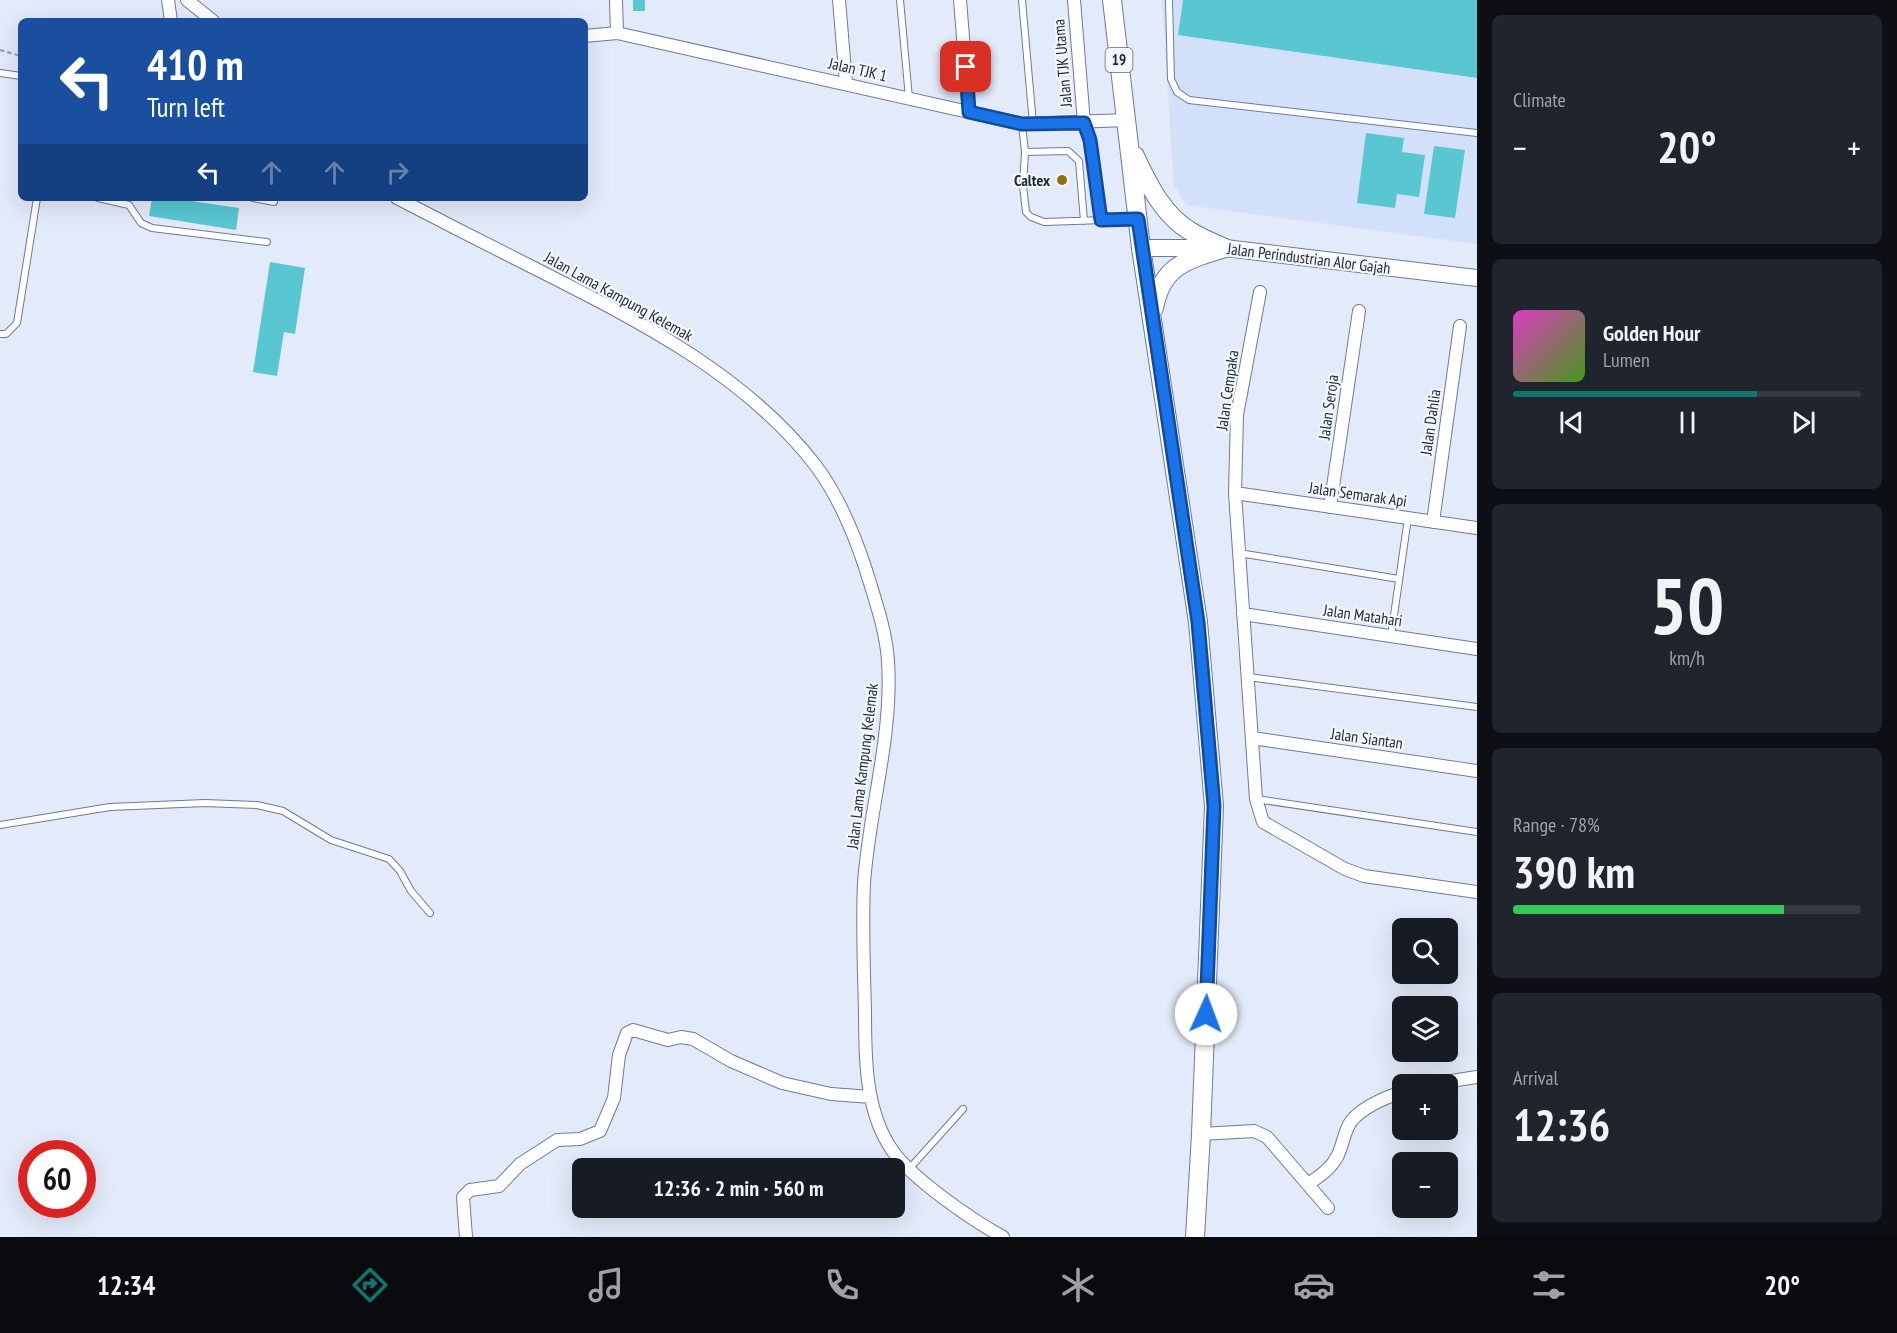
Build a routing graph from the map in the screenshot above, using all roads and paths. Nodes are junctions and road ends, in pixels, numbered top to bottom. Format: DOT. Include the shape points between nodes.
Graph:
graph roads {
  1 [pos="168,0"];
  2 [pos="187,0"];
  3 [pos="616,0"];
  4 [pos="839,0"];
  5 [pos="900,0"];
  6 [pos="960,0"];
  7 [pos="1022,0"];
  8 [pos="1074,0"];
  9 [pos="1112,0"];
  10 [pos="1169,0"];
  11 [pos="171,18"];
  12 [pos="209,18"];
  13 [pos="617,33"];
  14 [pos="588,36"];
  15 [pos="0,50"];
  16 [pos="18,55"];
  17 [pos="0,73"];
  18 [pos="18,76"];
  19 [pos="846,83"];
  20 [pos="909,98"];
  21 [pos="969,112"];
  22 [pos="1126,120"];
  23 [pos="1084,123"];
  24 [pos="1028,124"];
  25 [pos="1477,133"];
  26 [pos="1128,140"];
  27 [pos="1025,152"];
  28 [pos="37,201"];
  29 [pos="131,201"];
  30 [pos="269,201"];
  31 [pos="403,201"];
  32 [pos="274,202"];
  33 [pos="1138,219"];
  34 [pos="1101,220"];
  35 [pos="1084,221"];
  36 [pos="267,242"];
  37 [pos="1141,248"];
  38 [pos="1225,248"];
  39 [pos="1477,278"];
  40 [pos="1260,292"];
  41 [pos="1359,311"];
  42 [pos="1152,317"];
  43 [pos="1460,326"];
  44 [pos="0,334"];
  45 [pos="1235,493"];
  46 [pos="1330,507"];
  47 [pos="1408,518"];
  48 [pos="1433,522"];
  49 [pos="1477,528"];
  50 [pos="1239,553"];
  51 [pos="1399,579"];
  52 [pos="1243,614"];
  53 [pos="1391,636"];
  54 [pos="1477,649"];
  55 [pos="1248,677"];
  56 [pos="1477,707"];
  57 [pos="1252,738"];
  58 [pos="1477,771"];
  59 [pos="1256,799"];
  60 [pos="0,825"];
  61 [pos="1477,832"];
  62 [pos="1477,892"];
  63 [pos="430,914"];
  64 [pos="1477,1077"];
  65 [pos="1458,1080"];
  66 [pos="1392,1095"];
  67 [pos="871,1096"];
  68 [pos="963,1109"];
  69 [pos="1201,1134"];
  70 [pos="909,1169"];
  71 [pos="1308,1184"];
  72 [pos="1328,1208"];
  73 [pos="466,1237"];
  74 [pos="1003,1237"];
  75 [pos="1195,1237"];
  1 -- 11 [label="street"];
  2 -- 12 [label="street"];
  3 -- 13 [label="street"];
  4 -- 19 [label="street"];
  5 -- 20 [label="lane"];
  6 -- 21 [label="street"];
  7 -- 24 [label="lane"];
  8 -- 23 [label="street, Jalan TJK Utama"];
  9 -- 22 [label="main road, 19"];
  10 -- 25 [label="lane" via="1171,79 1177,92 1188,100"];
  13 -- 14 [label="street, Jalan TJK 1"];
  13 -- 19 [label="street, Jalan TJK 1"];
  15 -- 16 [label="path"];
  17 -- 18 [label="lane"];
  19 -- 20 [label="street, Jalan TJK 1"];
  20 -- 21 [label="street, Jalan TJK 1"];
  21 -- 24 [label="street, Jalan TJK 1"];
  22 -- 23 [label="street, Jalan TJK 1"];
  22 -- 26 [label="main road, 19"];
  23 -- 24 [label="street, Jalan TJK 1"];
  23 -- 34 [label="lane"];
  24 -- 27 [label="lane"];
  26 -- 33 [label="main road, 19"];
  26 -- 38 [label="main road" via="1164,207 1190,231"];
  27 -- 35 [label="lane" via="1068,151 1078,161"];
  27 -- 35 [label="lane" via="1026,212 1044,222"];
  28 -- 44 [label="lane" via="18,323 6,334"];
  29 -- 36 [label="lane" via="141,223 152,228"];
  30 -- 32 [label="lane"];
  31 -- 67 [label="street, Jalan Lama Kampung Kelemak" via="672,340 792,438 817,467 838,501 871,587 888,662 889,692 864,882 865,1065"];
  33 -- 34 [label="lane"];
  33 -- 37 [label="main road, 19"];
  34 -- 35 [label="lane"];
  37 -- 38 [label="street, Jalan Perindustrian Alor Gajah"];
  37 -- 42 [label="main road, 19"];
  38 -- 39 [label="street, Jalan Perindustrian Alor Gajah"];
  38 -- 42 [label="main road" via="1171,271 1160,285"];
  40 -- 45 [label="street, Jalan Cempaka" via="1237,415"];
  41 -- 46 [label="street, Jalan Seroja"];
  42 -- 69 [label="main road, 19" via="1198,622 1214,806"];
  43 -- 48 [label="street, Jalan Dahlia"];
  45 -- 46 [label="street, Jalan Semarak Api"];
  45 -- 50 [label="street, Jalan Cempaka"];
  46 -- 47 [label="street, Jalan Semarak Api"];
  47 -- 48 [label="street, Jalan Semarak Api"];
  47 -- 51 [label="lane"];
  48 -- 49 [label="street, Jalan Semarak Api"];
  50 -- 51 [label="lane"];
  50 -- 52 [label="street, Jalan Cempaka"];
  51 -- 53 [label="lane"];
  52 -- 53 [label="street, Jalan Matahari"];
  52 -- 55 [label="street, Jalan Cempaka"];
  53 -- 54 [label="street, Jalan Matahari"];
  55 -- 56 [label="lane"];
  55 -- 57 [label="street, Jalan Cempaka"];
  57 -- 58 [label="street, Jalan Siantan"];
  57 -- 59 [label="street, Jalan Cempaka"];
  59 -- 61 [label="lane"];
  59 -- 62 [label="street" via="1263,822 1345,869 1364,876"];
  60 -- 63 [label="lane" via="110,807 257,805 283,811 331,840 389,859"];
  64 -- 65 [label="street"];
  66 -- 71 [label="street" via="1355,1116 1330,1167"];
  67 -- 70 [label="street, Jalan Lama Kampung Kelemak" via="892,1151"];
  67 -- 73 [label="street" via="831,1094 782,1083 693,1039 681,1036 668,1040 633,1030 627,1033 619,1055 614,1098 600,1131 580,1139 557,1140 520,1164 499,1186 470,1190 463,1197"];
  68 -- 70 [label="lane"];
  69 -- 71 [label="street" via="1261,1134"];
  69 -- 75 [label="main road, 19"];
  70 -- 74 [label="street, Jalan Lama Kampung Kelemak" via="949,1202"];
  71 -- 72 [label="street"];
}
